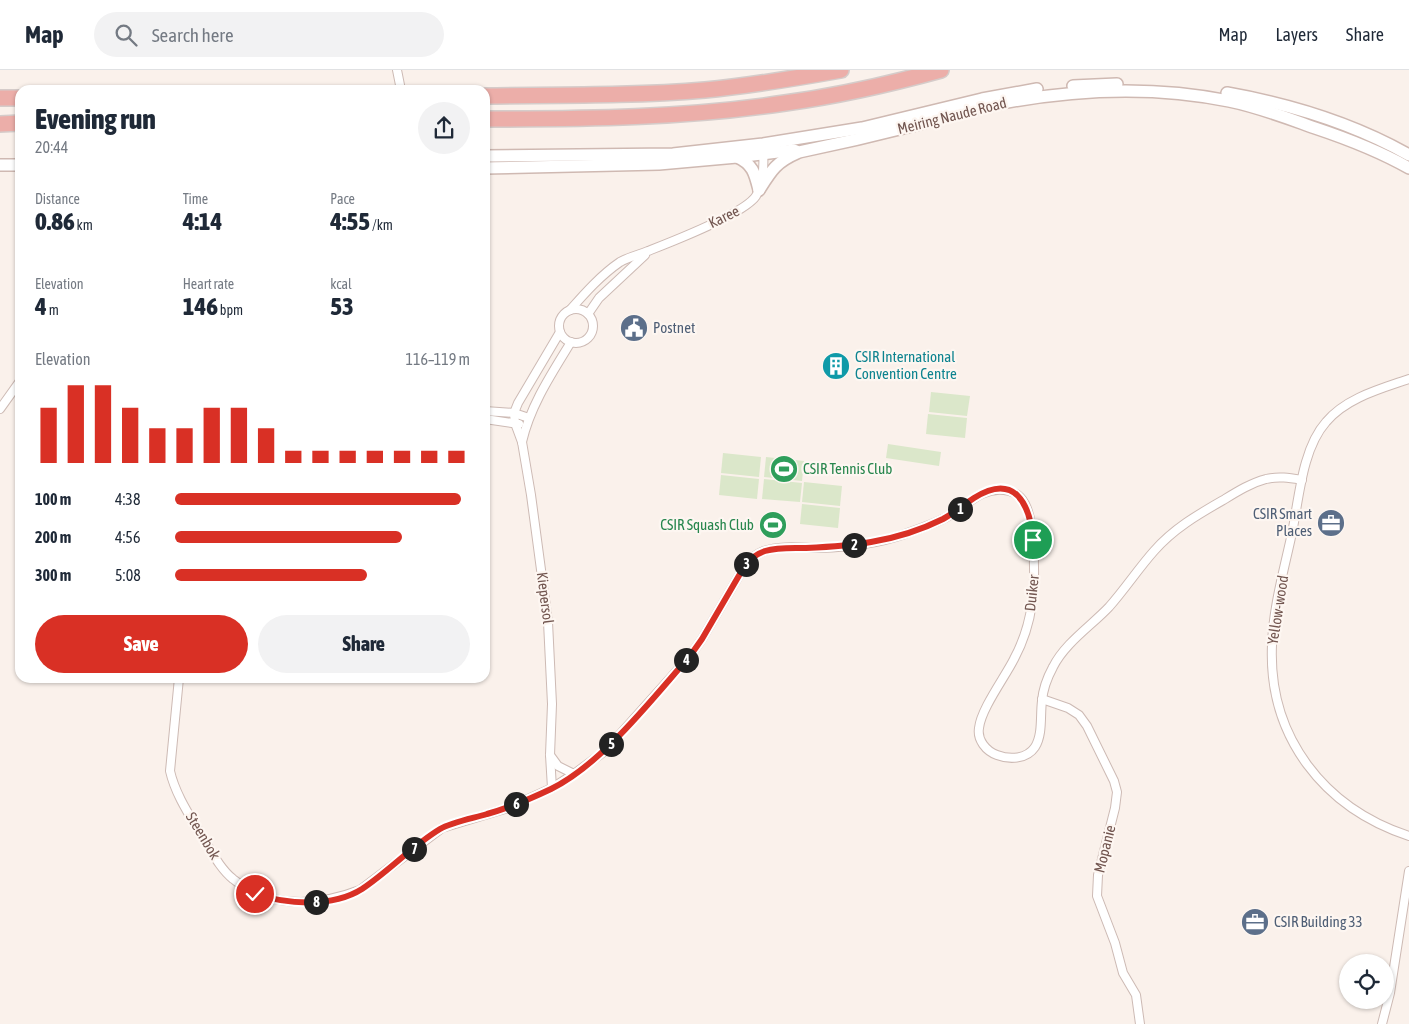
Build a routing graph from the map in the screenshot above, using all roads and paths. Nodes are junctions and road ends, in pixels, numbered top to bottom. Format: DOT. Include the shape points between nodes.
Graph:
graph roads {
  1 [pos="841,70"];
  2 [pos="941,70"];
  3 [pos="397,71"];
  4 [pos="400,85"];
  5 [pos="490,96"];
  6 [pos="0,98"];
  7 [pos="15,98"];
  8 [pos="0,118"];
  9 [pos="15,118"];
  10 [pos="490,120"];
  11 [pos="15,123"];
  12 [pos="0,124"];
  13 [pos="763,149"];
  14 [pos="799,152"];
  15 [pos="1409,155"];
  16 [pos="490,156"];
  17 [pos="737,157"];
  18 [pos="0,158"];
  19 [pos="15,158"];
  20 [pos="0,165"];
  21 [pos="15,165"];
  22 [pos="490,168"];
  23 [pos="1409,168"];
  24 [pos="759,190"];
  25 [pos="649,251"];
  26 [pos="602,277"];
  27 [pos="611,285"];
  28 [pos="570,310"];
  29 [pos="588,314"];
  30 [pos="560,332"];
  31 [pos="571,342"];
  32 [pos="1409,380"];
  33 [pos="15,388"];
  34 [pos="0,409"];
  35 [pos="490,411"];
  36 [pos="514,413"];
  37 [pos="529,418"];
  38 [pos="490,420"];
  39 [pos="515,423"];
  40 [pos="525,426"];
  41 [pos="522,442"];
  42 [pos="1302,480"];
  43 [pos="179,683"];
  44 [pos="1042,699"];
  45 [pos="550,755"];
  46 [pos="574,774"];
  47 [pos="552,788"];
  48 [pos="1409,836"];
  49 [pos="1409,871"];
  50 [pos="1140,1024"];
  51 [pos="1382,1024"];
  1 -- 5 [label="highway" via="707,90"];
  2 -- 10 [label="highway" via="775,104 676,114"];
  3 -- 4 [label="street"];
  6 -- 7 [label="highway"];
  8 -- 9 [label="highway"];
  11 -- 12 [label="highway"];
  13 -- 14 [label="street, Meiring Naude Road"];
  13 -- 15 [label="street, Meiring Naude Road" via="1013,93 1092,84 1131,84 1168,85 1245,96 1351,128"];
  13 -- 16 [label="street, Meiring Naude Road" via="673,154"];
  13 -- 17 [label="street, Meiring Naude Road"];
  13 -- 24 [label="street"];
  14 -- 23 [label="street, Meiring Naude Road" via="1009,102 1089,92 1145,92 1204,96 1252,107 1346,138"];
  14 -- 24 [label="street" via="775,166"];
  17 -- 22 [label="street, Meiring Naude Road" via="659,164"];
  17 -- 24 [label="street" via="755,172"];
  18 -- 19 [label="street"];
  20 -- 21 [label="street"];
  24 -- 25 [label="street, Karee" via="741,210"];
  25 -- 26 [label="street, Karee" via="621,261"];
  25 -- 27 [label="street, Karee"];
  26 -- 27 [label="street"];
  26 -- 28 [label="street, Karee"];
  27 -- 29 [label="street, Karee"];
  28 -- 29 [label="street"];
  28 -- 30 [label="street" via="560,321"];
  29 -- 31 [label="street" via="592,320 590,335 582,342"];
  30 -- 31 [label="street"];
  30 -- 36 [label="street"];
  31 -- 37 [label="street"];
  32 -- 42 [label="street, Yellow-wood" via="1353,401 1331,417 1315,438"];
  33 -- 34 [label="street"];
  35 -- 36 [label="street"];
  36 -- 37 [label="street"];
  36 -- 39 [label="street"];
  37 -- 40 [label="street"];
  38 -- 39 [label="street"];
  39 -- 40 [label="street"];
  39 -- 41 [label="street"];
  40 -- 41 [label="street"];
  41 -- 45 [label="street, Kiepersol" via="548,622 552,704"];
  42 -- 44 [label="street, Duiker" via="1277,478 1255,483 1172,532 1108,607 1062,653 1048,677"];
  42 -- 48 [label="street, Yellow-wood" via="1273,626 1272,671 1279,708 1304,761 1326,788 1365,818"];
  43 -- 47 [label="street, Steenbok" via="170,771 172,782 187,812 232,879 255,894 275,900 316,902 360,890 442,828 508,808"];
  44 -- 46 [label="street, Duiker" via="1038,739 1030,752 1021,757 1004,757 984,746 979,735 980,722 1023,639 1035,586 1030,515 1016,494 995,489 974,498 943,519 898,536 845,547 781,548 756,555 744,567 690,656 605,751"];
  44 -- 50 [label="street, Mopanie" via="1078,715 1087,726 1114,781 1117,792 1115,808 1098,875 1097,896 1123,973 1136,995"];
  45 -- 46 [label="street" via="558,766"];
  45 -- 47 [label="street, Kiepersol"];
  46 -- 47 [label="street, Duiker"];
  49 -- 51 [label="street" via="1392,985"];
}
